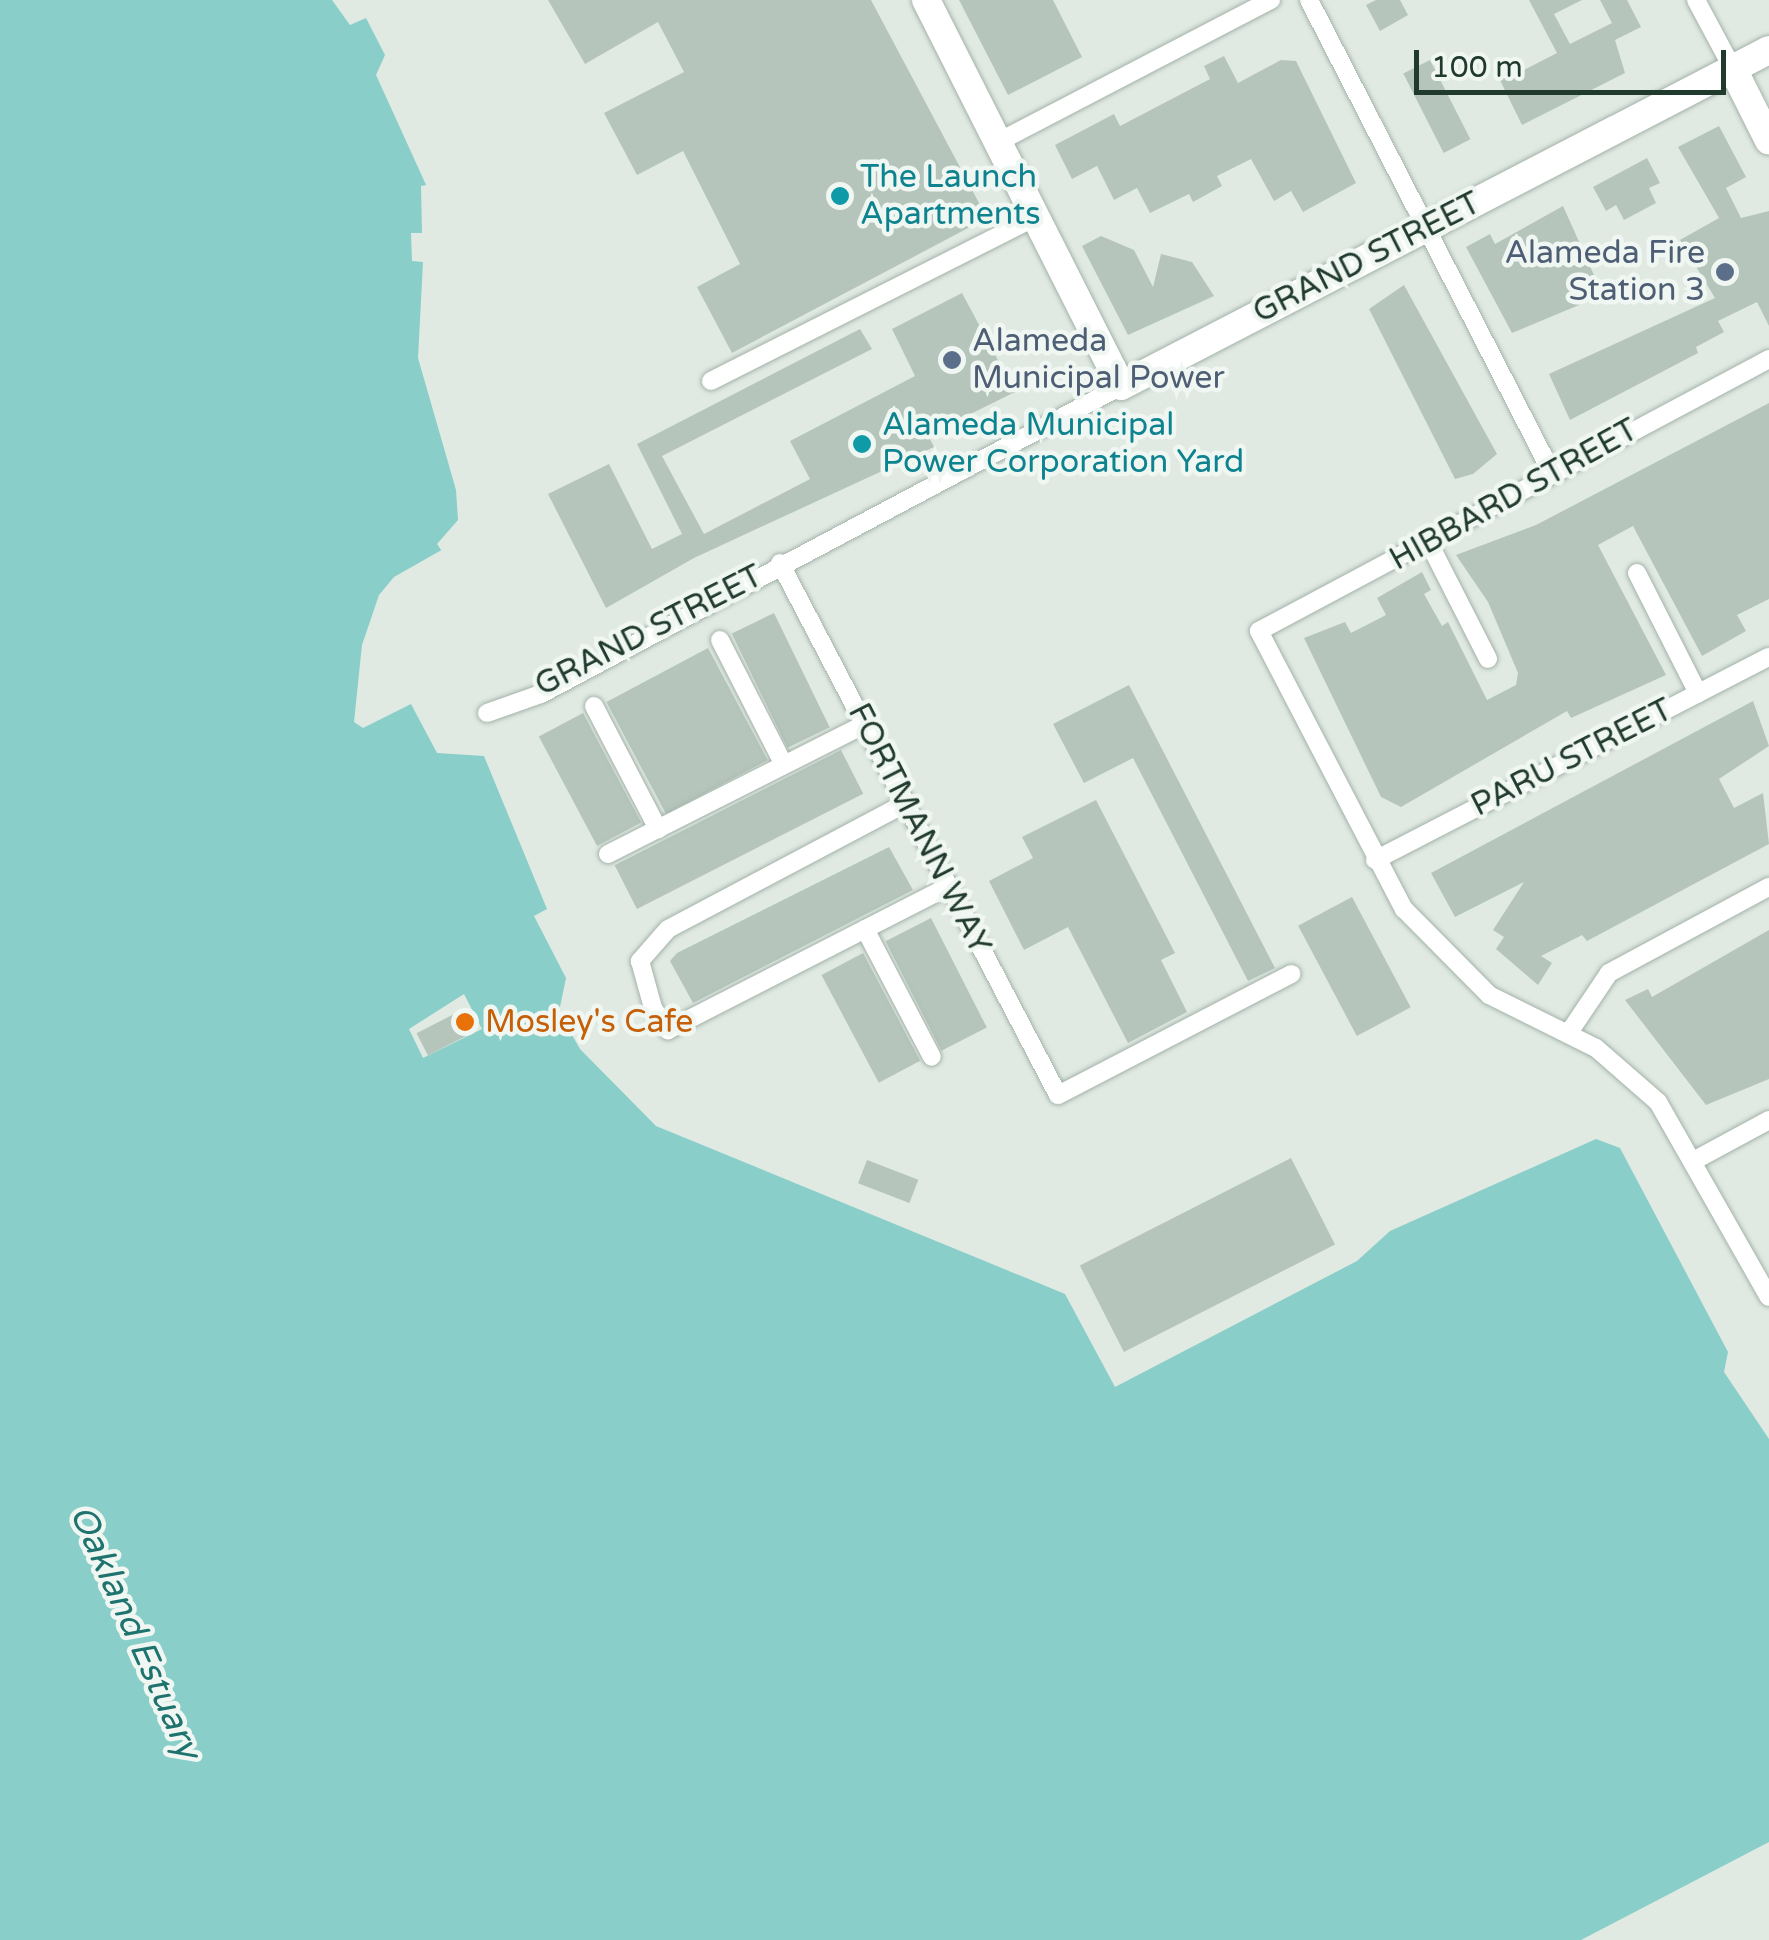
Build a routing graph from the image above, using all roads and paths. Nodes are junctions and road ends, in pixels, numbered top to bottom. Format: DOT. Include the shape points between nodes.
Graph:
graph roads {
  1 [pos="926,0"];
  2 [pos="1271,0"];
  3 [pos="1310,0"];
  4 [pos="1696,0"];
  5 [pos="1769,50"];
  6 [pos="1733,69"];
  7 [pos="1769,141"];
  8 [pos="998,142"];
  9 [pos="1036,216"];
  10 [pos="1426,228"];
  11 [pos="1769,359"];
  12 [pos="711,381"];
  13 [pos="1122,386"];
  14 [pos="1551,471"];
  15 [pos="1429,543"];
  16 [pos="780,564"];
  17 [pos="1637,573"];
  18 [pos="720,640"];
  19 [pos="1769,657"];
  20 [pos="1488,660"];
  21 [pos="1698,693"];
  22 [pos="594,706"];
  23 [pos="487,713"];
  24 [pos="865,724"];
  25 [pos="784,765"];
  26 [pos="906,803"];
  27 [pos="658,829"];
  28 [pos="608,854"];
  29 [pos="1375,860"];
  30 [pos="949,886"];
  31 [pos="1769,887"];
  32 [pos="865,929"];
  33 [pos="1291,974"];
  34 [pos="1568,1034"];
  35 [pos="932,1057"];
  36 [pos="1769,1120"];
  37 [pos="1697,1159"];
  38 [pos="1769,1297"];
  1 -- 8 [label="street"];
  2 -- 8 [label="street"];
  3 -- 10 [label="street"];
  4 -- 6 [label="street"];
  5 -- 6 [label="street, GRAND STREET"];
  6 -- 7 [label="street"];
  6 -- 10 [label="street, GRAND STREET"];
  8 -- 9 [label="street"];
  9 -- 12 [label="street"];
  9 -- 13 [label="street"];
  10 -- 13 [label="street, GRAND STREET"];
  10 -- 14 [label="street"];
  11 -- 14 [label="street, HIBBARD STREET"];
  13 -- 16 [label="street, GRAND STREET"];
  14 -- 15 [label="street, HIBBARD STREET" via="1450,522"];
  15 -- 20 [label="street"];
  15 -- 29 [label="street, HIBBARD STREET" via="1258,631"];
  16 -- 23 [label="street, GRAND STREET" via="541,694"];
  16 -- 24 [label="street, FORTMANN WAY"];
  17 -- 21 [label="street"];
  18 -- 25 [label="street"];
  19 -- 21 [label="street, PARU STREET"];
  21 -- 29 [label="street, PARU STREET"];
  22 -- 27 [label="street"];
  24 -- 25 [label="street"];
  24 -- 26 [label="street, FORTMANN WAY"];
  25 -- 27 [label="street"];
  26 -- 30 [label="street, FORTMANN WAY"];
  26 -- 32 [label="street" via="646,947 642,983 668,1030"];
  27 -- 28 [label="street"];
  29 -- 34 [label="street" via="1404,909 1465,975"];
  30 -- 32 [label="street"];
  30 -- 33 [label="street, FORTMANN WAY" via="1058,1096"];
  31 -- 34 [label="street" via="1608,974"];
  32 -- 35 [label="street"];
  34 -- 37 [label="street" via="1633,1075"];
  36 -- 37 [label="street"];
  37 -- 38 [label="street"];
}
